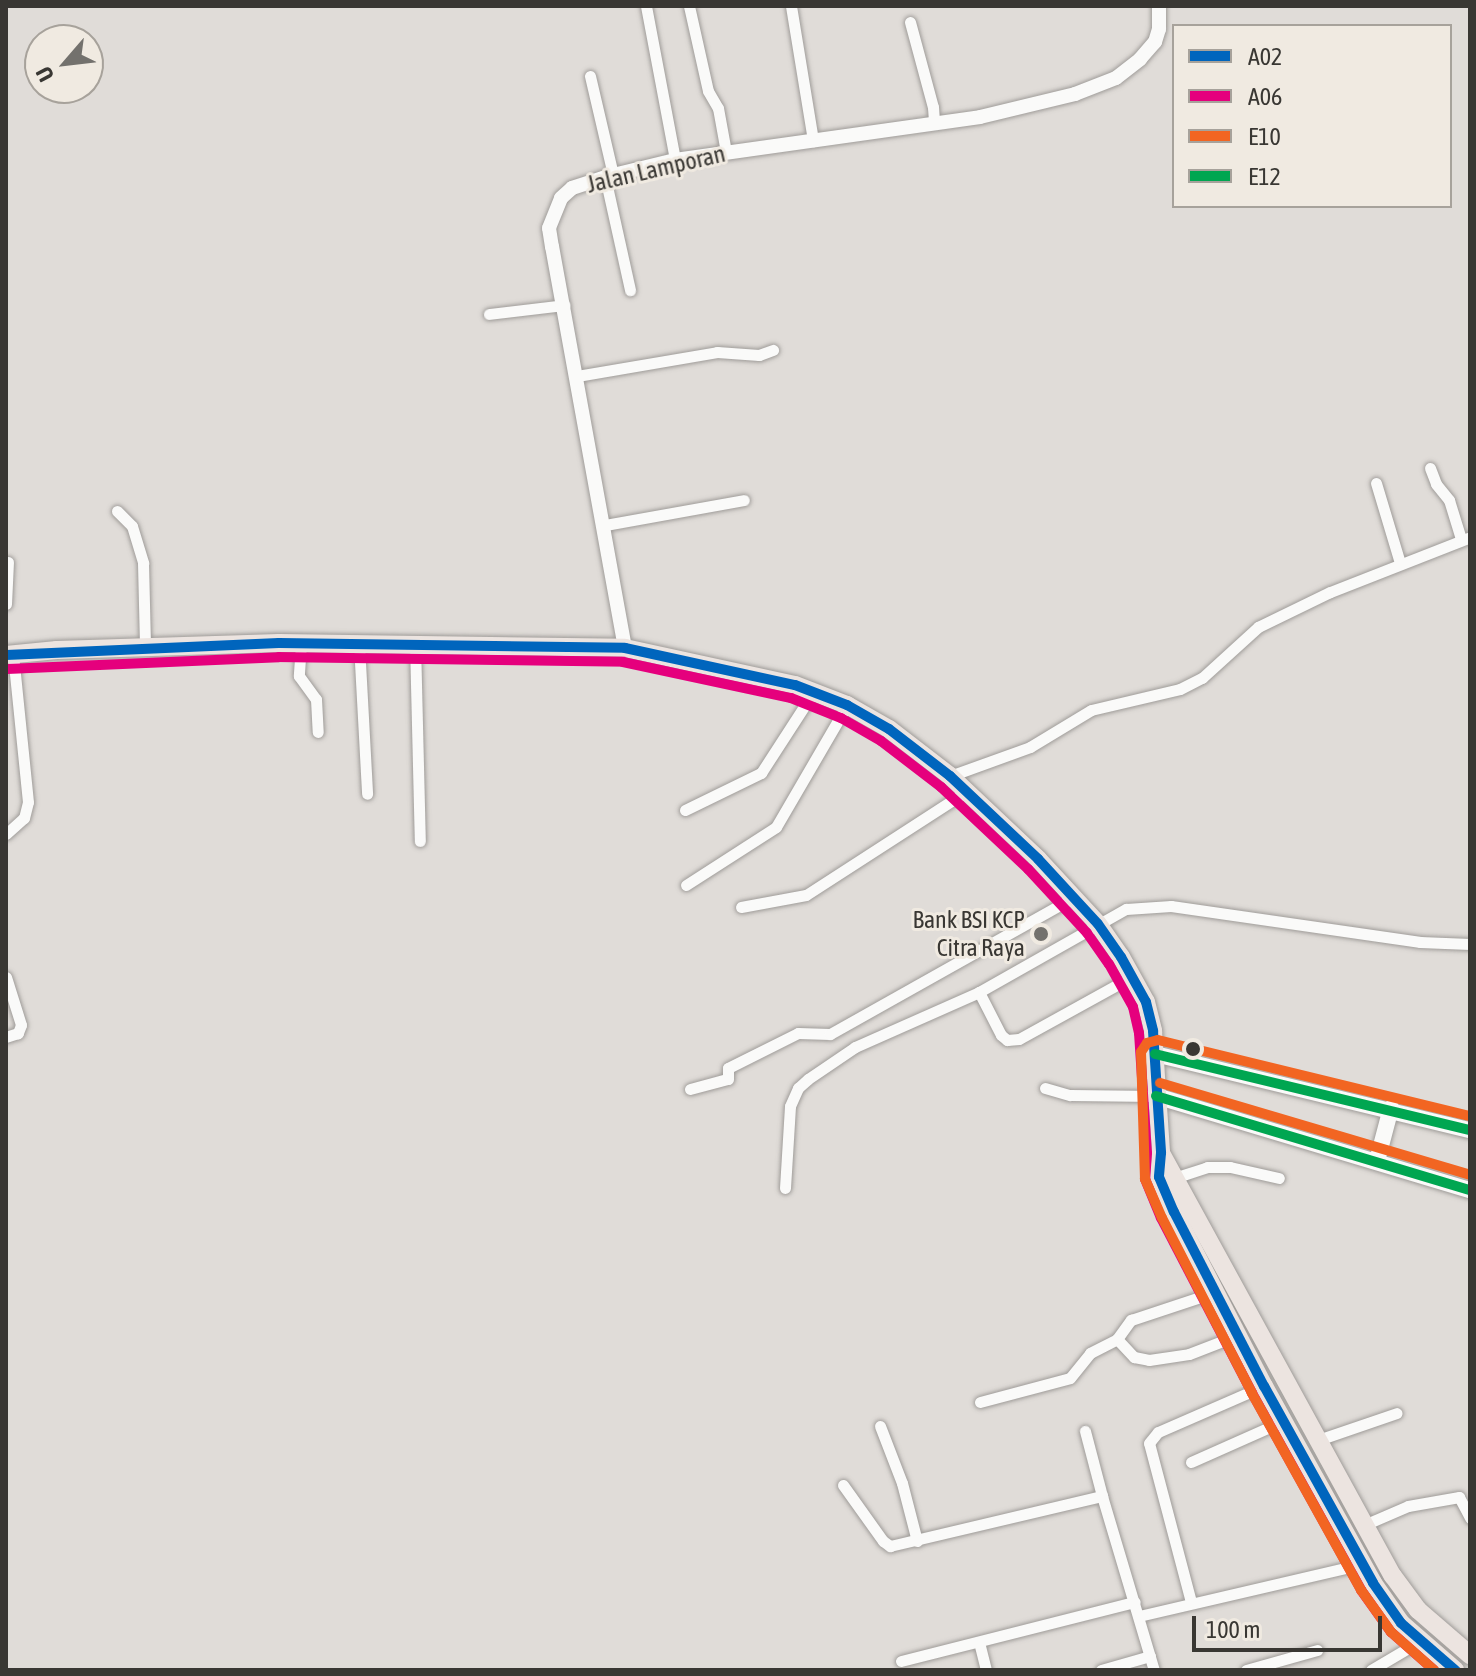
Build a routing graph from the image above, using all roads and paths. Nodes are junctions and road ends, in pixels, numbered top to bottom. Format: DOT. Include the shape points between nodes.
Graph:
graph roads {
  1 [pos="646,6"];
  2 [pos="689,6"];
  3 [pos="791,6"];
  4 [pos="1159,6"];
  5 [pos="910,22"];
  6 [pos="590,76"];
  7 [pos="934,123"];
  8 [pos="813,141"];
  9 [pos="726,152"];
  10 [pos="675,160"];
  11 [pos="609,176"];
  12 [pos="630,290"];
  13 [pos="564,305"];
  14 [pos="489,314"];
  15 [pos="773,350"];
  16 [pos="577,376"];
  17 [pos="1430,468"];
  18 [pos="1376,483"];
  19 [pos="744,500"];
  20 [pos="117,511"];
  21 [pos="605,525"];
  22 [pos="1466,538"];
  23 [pos="8,562"];
  24 [pos="1400,563"];
  25 [pos="6,604"];
  26 [pos="415,643"];
  27 [pos="301,644"];
  28 [pos="359,644"];
  29 [pos="145,647"];
  30 [pos="625,648"];
  31 [pos="10,655"];
  32 [pos="814,691"];
  33 [pos="847,705"];
  34 [pos="318,732"];
  35 [pos="950,776"];
  36 [pos="965,792"];
  37 [pos="367,794"];
  38 [pos="685,810"];
  39 [pos="6,834"];
  40 [pos="420,841"];
  41 [pos="686,885"];
  42 [pos="1074,897"];
  43 [pos="741,907"];
  44 [pos="1098,924"];
  45 [pos="1470,944"];
  46 [pos="1133,976"];
  47 [pos="6,977"];
  48 [pos="979,992"];
  49 [pos="6,1037"];
  50 [pos="1155,1054"];
  51 [pos="1045,1088"];
  52 [pos="690,1089"];
  53 [pos="1156,1096"];
  54 [pos="1391,1108"];
  55 [pos="1470,1130"];
  56 [pos="1161,1153"];
  57 [pos="1377,1161"];
  58 [pos="1177,1177"];
  59 [pos="1279,1178"];
  60 [pos="785,1188"];
  61 [pos="1470,1190"];
  62 [pos="1215,1292"];
  63 [pos="1238,1335"];
  64 [pos="1117,1339"];
  65 [pos="1264,1386"];
  66 [pos="980,1402"];
  67 [pos="1397,1413"];
  68 [pos="1283,1421"];
  69 [pos="880,1426"];
  70 [pos="1085,1431"];
  71 [pos="1318,1440"];
  72 [pos="1191,1462"];
  73 [pos="843,1485"];
  74 [pos="1102,1496"];
  75 [pos="1470,1518"];
  76 [pos="1364,1525"];
  77 [pos="917,1541"];
  78 [pos="1362,1564"];
  79 [pos="1135,1602"];
  80 [pos="1191,1602"];
  81 [pos="1139,1616"];
  82 [pos="1420,1641"];
  83 [pos="979,1642"];
  84 [pos="1317,1650"];
  85 [pos="1469,1654"];
  86 [pos="1150,1656"];
  87 [pos="901,1661"];
  88 [pos="986,1670"];
  89 [pos="1101,1670"];
  90 [pos="1154,1670"];
  91 [pos="1246,1670"];
  92 [pos="1371,1670"];
  93 [pos="1455,1670"];
  1 -- 10 [label="street"];
  2 -- 9 [label="street"];
  3 -- 8 [label="street"];
  4 -- 7 [label="street, Jalan Lamporan" via="1155,42 1116,78 1075,94"];
  5 -- 7 [label="street"];
  6 -- 11 [label="street"];
  7 -- 8 [label="street, Jalan Lamporan"];
  8 -- 9 [label="street, Jalan Lamporan"];
  9 -- 10 [label="street, Jalan Lamporan"];
  10 -- 11 [label="street, Jalan Lamporan"];
  11 -- 12 [label="street"];
  11 -- 13 [label="street, Jalan Lamporan" via="572,188 552,216 552,247"];
  13 -- 14 [label="street"];
  13 -- 16 [label="street, Jalan Lamporan"];
  15 -- 16 [label="street" via="759,355 717,352"];
  16 -- 21 [label="street, Jalan Lamporan"];
  17 -- 22 [label="street"];
  18 -- 24 [label="street"];
  19 -- 21 [label="street"];
  20 -- 29 [label="street" via="132,526 143,563"];
  21 -- 30 [label="street, Jalan Lamporan"];
  22 -- 24 [label="street"];
  23 -- 25 [label="street"];
  24 -- 35 [label="street" via="1258,627 1202,678 1180,689 1091,710 1030,747"];
  26 -- 28 [label="highway"];
  26 -- 30 [label="highway"];
  26 -- 40 [label="street"];
  27 -- 28 [label="highway"];
  27 -- 29 [label="highway"];
  27 -- 34 [label="street" via="299,676 316,699"];
  28 -- 37 [label="street"];
  29 -- 31 [label="highway"];
  30 -- 32 [label="highway"];
  31 -- 39 [label="street" via="28,802 24,818"];
  32 -- 33 [label="highway"];
  32 -- 38 [label="street" via="761,773"];
  33 -- 35 [label="highway" via="889,729"];
  33 -- 41 [label="street" via="776,827"];
  35 -- 36 [label="highway"];
  36 -- 42 [label="highway"];
  36 -- 43 [label="street" via="806,895"];
  42 -- 44 [label="highway"];
  42 -- 52 [label="street" via="830,1034 798,1033 728,1068 728,1079"];
  44 -- 45 [label="street" via="1126,909 1153,905 1420,942"];
  44 -- 46 [label="highway"];
  44 -- 48 [label="street"];
  46 -- 48 [label="street" via="1019,1039 1001,1035"];
  46 -- 50 [label="highway" via="1146,1002"];
  47 -- 49 [label="street" via="21,1025 18,1033"];
  48 -- 60 [label="street" via="855,1047 798,1088 788,1122"];
  50 -- 53 [label="highway"];
  50 -- 54 [label="main road"];
  51 -- 53 [label="street" via="1070,1095"];
  53 -- 56 [label="highway"];
  53 -- 57 [label="main road"];
  54 -- 55 [label="main road"];
  54 -- 57 [label="main road"];
  56 -- 58 [label="highway"];
  56 -- 62 [label="highway" via="1159,1177"];
  57 -- 61 [label="main road"];
  58 -- 59 [label="street" via="1218,1167"];
  58 -- 71 [label="highway"];
  62 -- 63 [label="highway"];
  62 -- 64 [label="street" via="1131,1320"];
  63 -- 64 [label="street" via="1189,1354 1149,1360 1134,1357"];
  63 -- 65 [label="highway"];
  64 -- 66 [label="street" via="1090,1353 1070,1378"];
  65 -- 68 [label="highway"];
  65 -- 80 [label="street" via="1158,1432 1149,1443"];
  67 -- 71 [label="street"];
  68 -- 72 [label="street"];
  68 -- 78 [label="highway"];
  69 -- 77 [label="street"];
  70 -- 74 [label="street"];
  71 -- 76 [label="highway"];
  73 -- 77 [label="street" via="883,1541 890,1546"];
  74 -- 77 [label="street"];
  74 -- 79 [label="street"];
  75 -- 76 [label="street" via="1459,1497 1408,1506"];
  76 -- 85 [label="highway" via="1404,1593"];
  78 -- 80 [label="street"];
  78 -- 82 [label="highway"];
  79 -- 81 [label="street"];
  79 -- 83 [label="street"];
  80 -- 81 [label="street"];
  81 -- 86 [label="street"];
  82 -- 92 [label="street"];
  82 -- 93 [label="highway"];
  83 -- 87 [label="street"];
  83 -- 88 [label="street"];
  84 -- 91 [label="street"];
  86 -- 89 [label="street"];
  86 -- 90 [label="street"];
}
